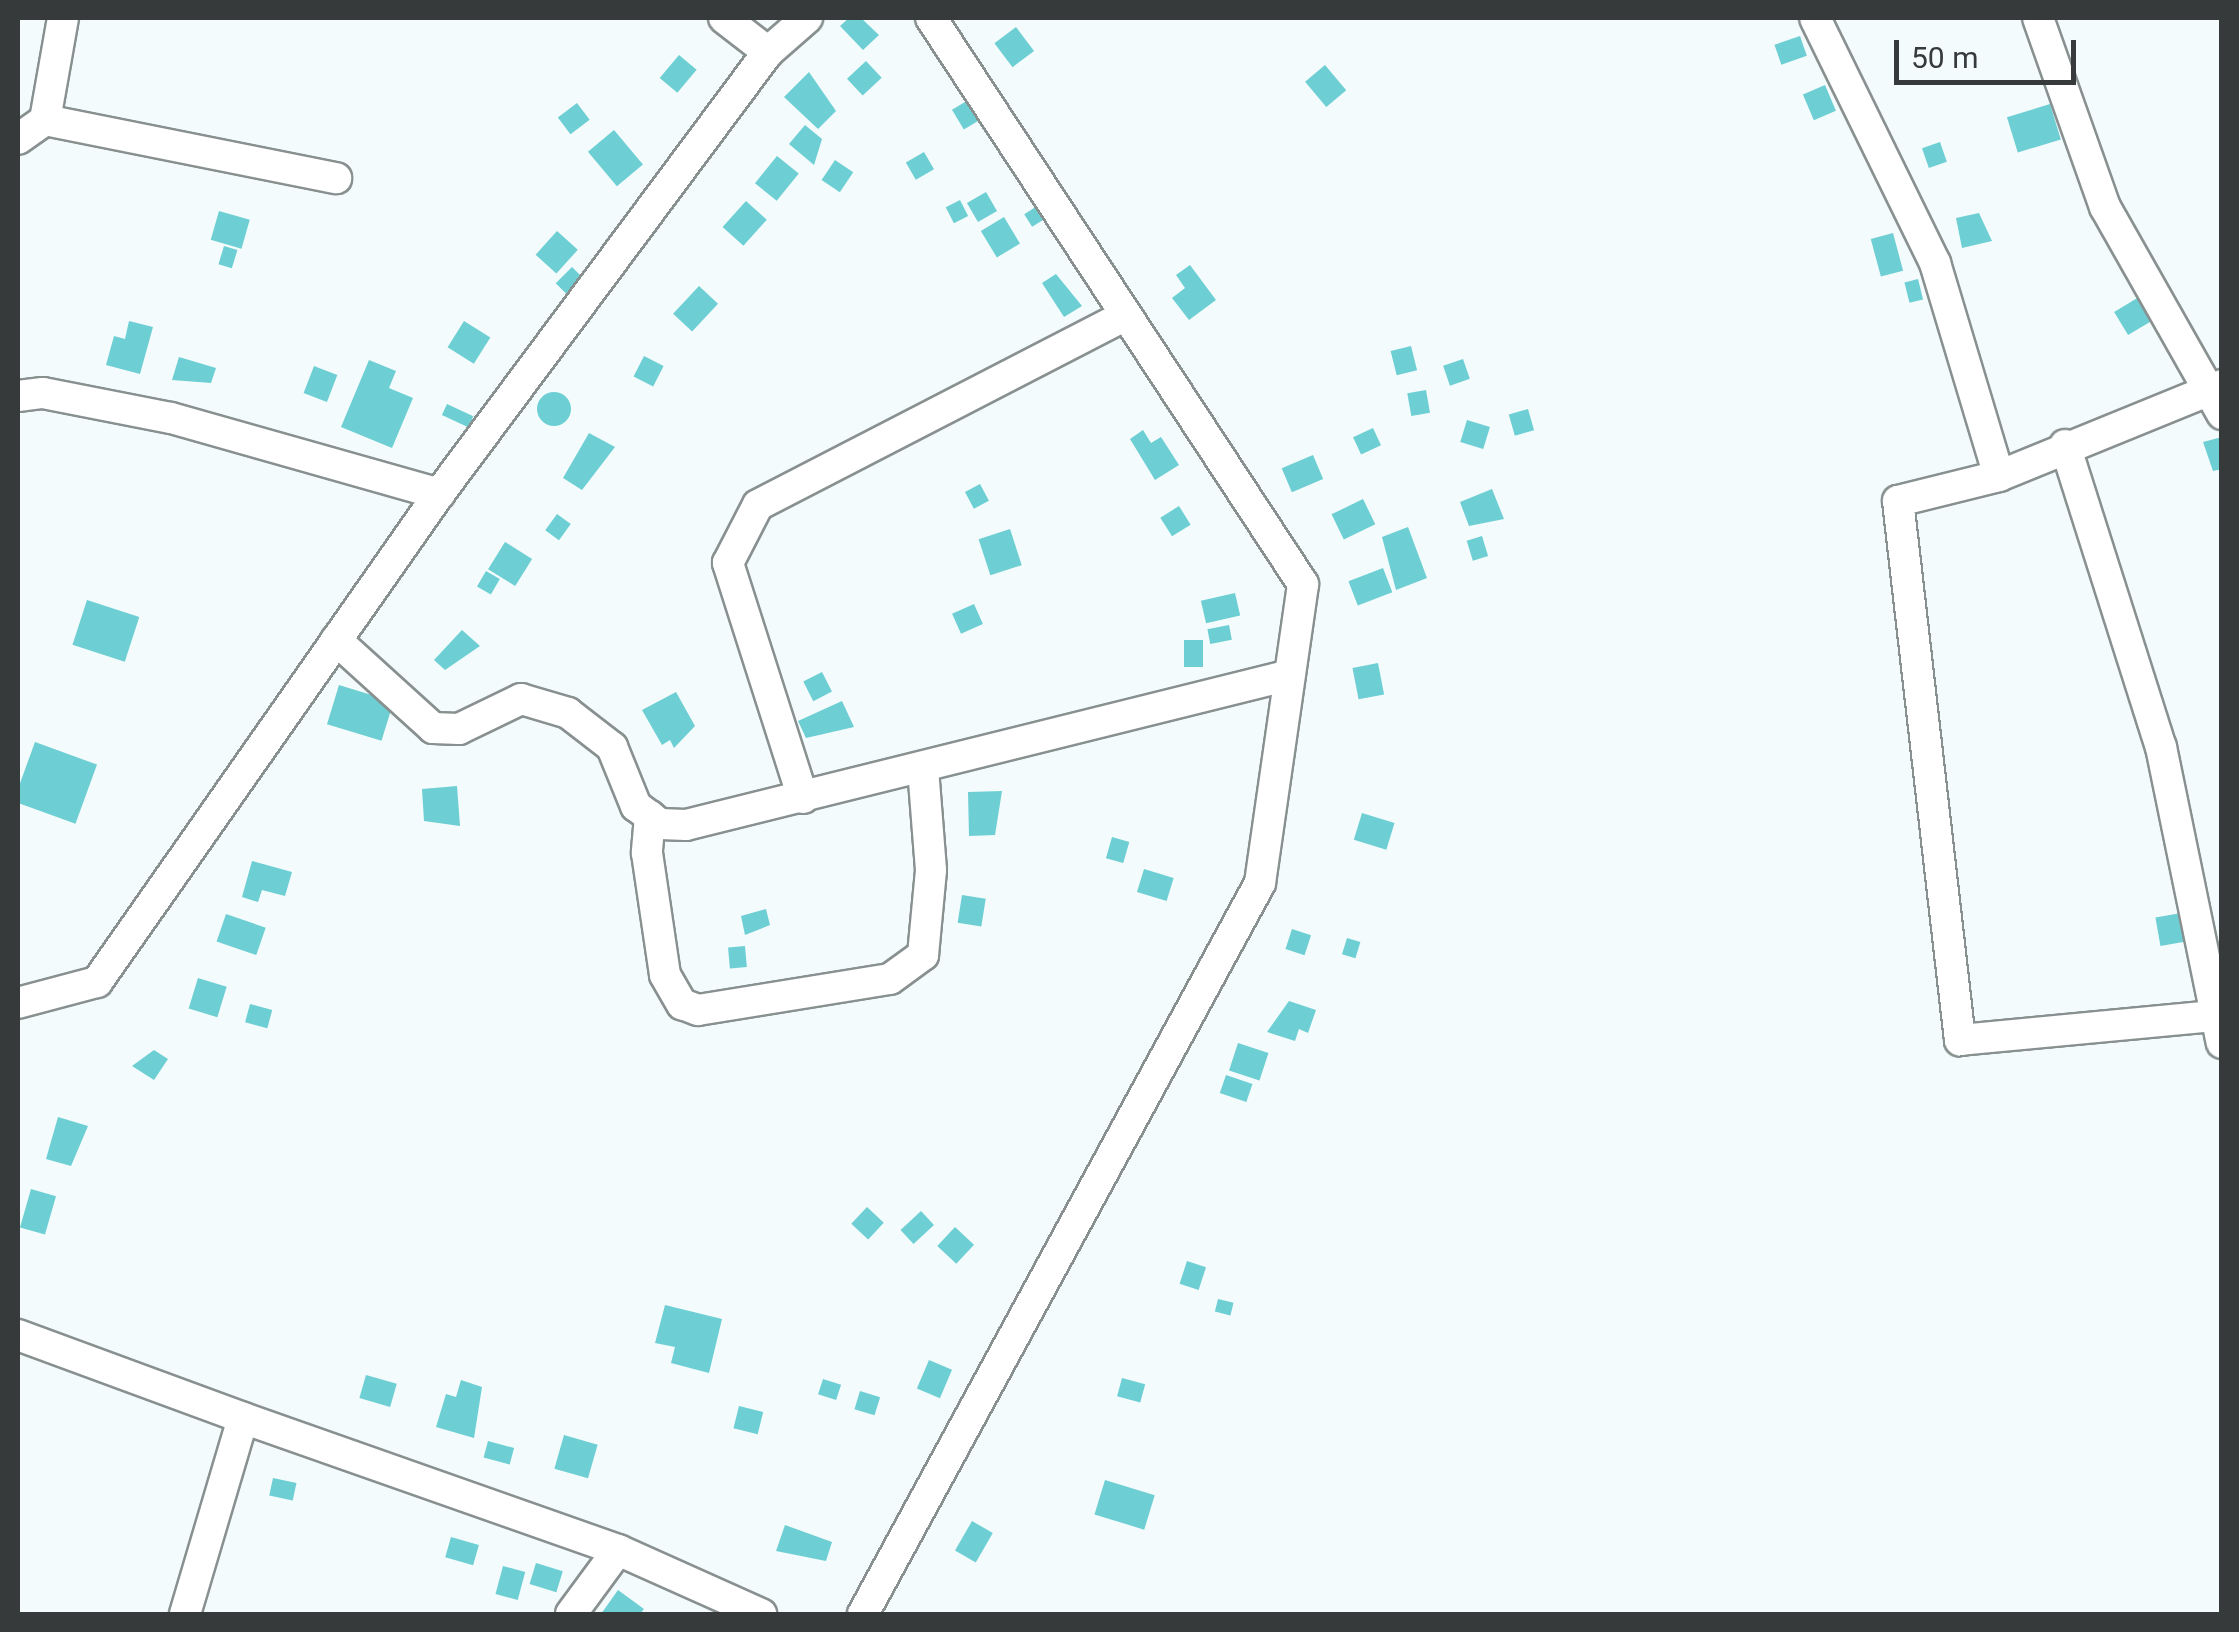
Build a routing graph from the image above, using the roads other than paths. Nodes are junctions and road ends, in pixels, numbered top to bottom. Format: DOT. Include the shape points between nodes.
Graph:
graph roads {
  1 [pos="63,18"];
  2 [pos="724,18"];
  3 [pos="806,18"];
  4 [pos="931,18"];
  5 [pos="1815,18"];
  6 [pos="2038,18"];
  7 [pos="768,52"];
  8 [pos="44,120"];
  9 [pos="18,139"];
  10 [pos="336,178"];
  11 [pos="1126,314"];
  12 [pos="18,396"];
  13 [pos="2217,396"];
  14 [pos="2065,445"];
  15 [pos="1999,476"];
  16 [pos="439,494"];
  17 [pos="336,640"];
  18 [pos="1290,675"];
  19 [pos="923,768"];
  20 [pos="803,798"];
  21 [pos="650,816"];
  22 [pos="18,1004"];
  23 [pos="2217,1030"];
  24 [pos="18,1335"];
  25 [pos="243,1418"];
  26 [pos="618,1550"];
  27 [pos="185,1614"];
  28 [pos="571,1614"];
  29 [pos="761,1614"];
  30 [pos="864,1614"];
  1 -- 8 [label="street"];
  2 -- 7 [label="street"];
  3 -- 7 [label="street"];
  4 -- 11 [label="street"];
  5 -- 15 [label="street" via="1935,263"];
  6 -- 13 [label="street" via="2105,207"];
  7 -- 16 [label="street"];
  8 -- 9 [label="street"];
  8 -- 10 [label="street"];
  11 -- 18 [label="street" via="1302,584"];
  11 -- 20 [label="street" via="758,504 728,563"];
  12 -- 16 [label="street" via="43,394 171,418"];
  13 -- 14 [label="street"];
  14 -- 15 [label="street"];
  14 -- 23 [label="street" via="2160,747"];
  15 -- 23 [label="street" via="1898,501 1960,1040"];
  16 -- 17 [label="street"];
  17 -- 21 [label="street" via="433,728 459,729 522,700 568,714 612,747 636,806"];
  17 -- 22 [label="street" via="97,982"];
  18 -- 19 [label="street"];
  18 -- 30 [label="street" via="1260,883"];
  19 -- 20 [label="street"];
  19 -- 21 [label="street" via="931,870 923,955 890,979 698,1010 682,1004 665,975 646,853"];
  20 -- 21 [label="street" via="686,825"];
  24 -- 25 [label="street"];
  25 -- 26 [label="street"];
  25 -- 27 [label="street"];
  26 -- 28 [label="street"];
  26 -- 29 [label="street"];
}
